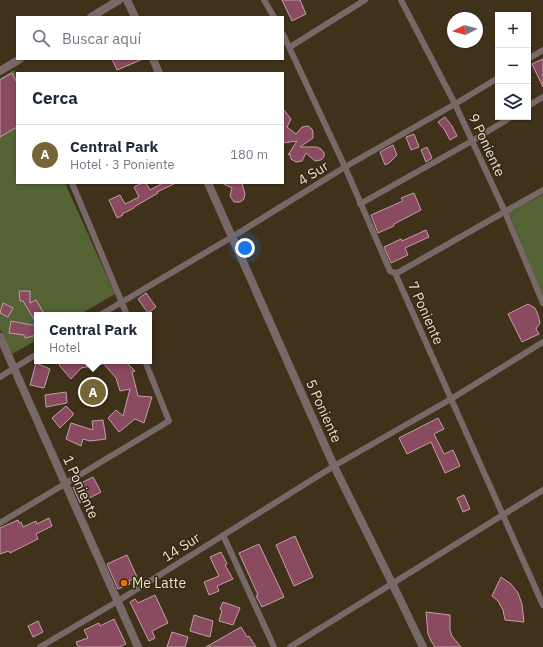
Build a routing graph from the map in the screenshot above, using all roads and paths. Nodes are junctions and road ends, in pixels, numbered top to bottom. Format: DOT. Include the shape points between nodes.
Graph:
graph roads {
  1 [pos="119,0"];
  2 [pos="127,0"];
  3 [pos="264,0"];
  4 [pos="365,0"];
  5 [pos="401,0"];
  6 [pos="93,16"];
  7 [pos="135,16"];
  8 [pos="273,16"];
  9 [pos="284,36"];
  10 [pos="290,47"];
  11 [pos="543,50"];
  12 [pos="531,57"];
  13 [pos="18,60"];
  14 [pos="153,60"];
  15 [pos="0,71"];
  16 [pos="159,72"];
  17 [pos="495,80"];
  18 [pos="543,97"];
  19 [pos="455,104"];
  20 [pos="531,104"];
  21 [pos="506,120"];
  22 [pos="472,141"];
  23 [pos="345,167"];
  24 [pos="72,184"];
  25 [pos="208,184"];
  26 [pos="543,190"];
  27 [pos="360,204"];
  28 [pos="505,212"];
  29 [pos="232,237"];
  30 [pos="395,273"];
  31 [pos="121,302"];
  32 [pos="543,303"];
  33 [pos="105,312"];
  34 [pos="126,312"];
  35 [pos="0,337"];
  36 [pos="543,342"];
  37 [pos="34,356"];
  38 [pos="146,364"];
  39 [pos="14,368"];
  40 [pos="0,377"];
  41 [pos="451,399"];
  42 [pos="334,466"];
  43 [pos="65,484"];
  44 [pos="543,490"];
  45 [pos="502,514"];
  46 [pos="0,523"];
  47 [pos="223,535"];
  48 [pos="392,583"];
  49 [pos="118,601"];
  50 [pos="543,605"];
  51 [pos="40,647"];
  52 [pos="138,647"];
  53 [pos="274,647"];
  54 [pos="290,647"];
  55 [pos="422,647"];
  1 -- 6 [label="street"];
  2 -- 7 [label="street"];
  3 -- 8 [label="street"];
  4 -- 10 [label="street"];
  5 -- 19 [label="street, 9 Poniente"];
  9 -- 10 [label="street, 7 Poniente"];
  10 -- 23 [label="street, 7 Poniente"];
  11 -- 12 [label="street"];
  13 -- 15 [label="street"];
  14 -- 16 [label="street"];
  17 -- 19 [label="street, 4 Sur"];
  18 -- 20 [label="street"];
  19 -- 22 [label="street, 9 Poniente"];
  19 -- 23 [label="street, 4 Sur"];
  21 -- 22 [label="street"];
  22 -- 27 [label="street"];
  22 -- 28 [label="street, 9 Poniente"];
  23 -- 27 [label="street, 7 Poniente"];
  23 -- 29 [label="street, 4 Sur"];
  24 -- 31 [label="street"];
  25 -- 29 [label="street, 5 Poniente"];
  26 -- 28 [label="street"];
  27 -- 30 [label="street, 7 Poniente" via="390,271"];
  28 -- 30 [label="street"];
  28 -- 32 [label="street, 9 Poniente"];
  29 -- 31 [label="street, 4 Sur"];
  29 -- 42 [label="street, 5 Poniente"];
  30 -- 41 [label="street, 7 Poniente"];
  31 -- 33 [label="street, 4 Sur"];
  31 -- 34 [label="street"];
  35 -- 39 [label="street, 1 Poniente"];
  36 -- 41 [label="street, 14 Sur"];
  37 -- 39 [label="street"];
  38 -- 43 [label="street" via="169,421"];
  39 -- 40 [label="street"];
  39 -- 43 [label="street, 1 Poniente"];
  41 -- 42 [label="street, 14 Sur"];
  41 -- 45 [label="street, 7 Poniente"];
  42 -- 47 [label="street, 14 Sur"];
  42 -- 48 [label="street, 5 Poniente"];
  43 -- 46 [label="street"];
  43 -- 49 [label="street, 1 Poniente"];
  44 -- 45 [label="street"];
  45 -- 48 [label="street"];
  45 -- 50 [label="street, 7 Poniente"];
  47 -- 49 [label="street, 14 Sur"];
  47 -- 53 [label="street"];
  48 -- 54 [label="street"];
  48 -- 55 [label="street, 5 Poniente"];
  49 -- 51 [label="street, 14 Sur"];
  49 -- 52 [label="street, 1 Poniente"];
}
